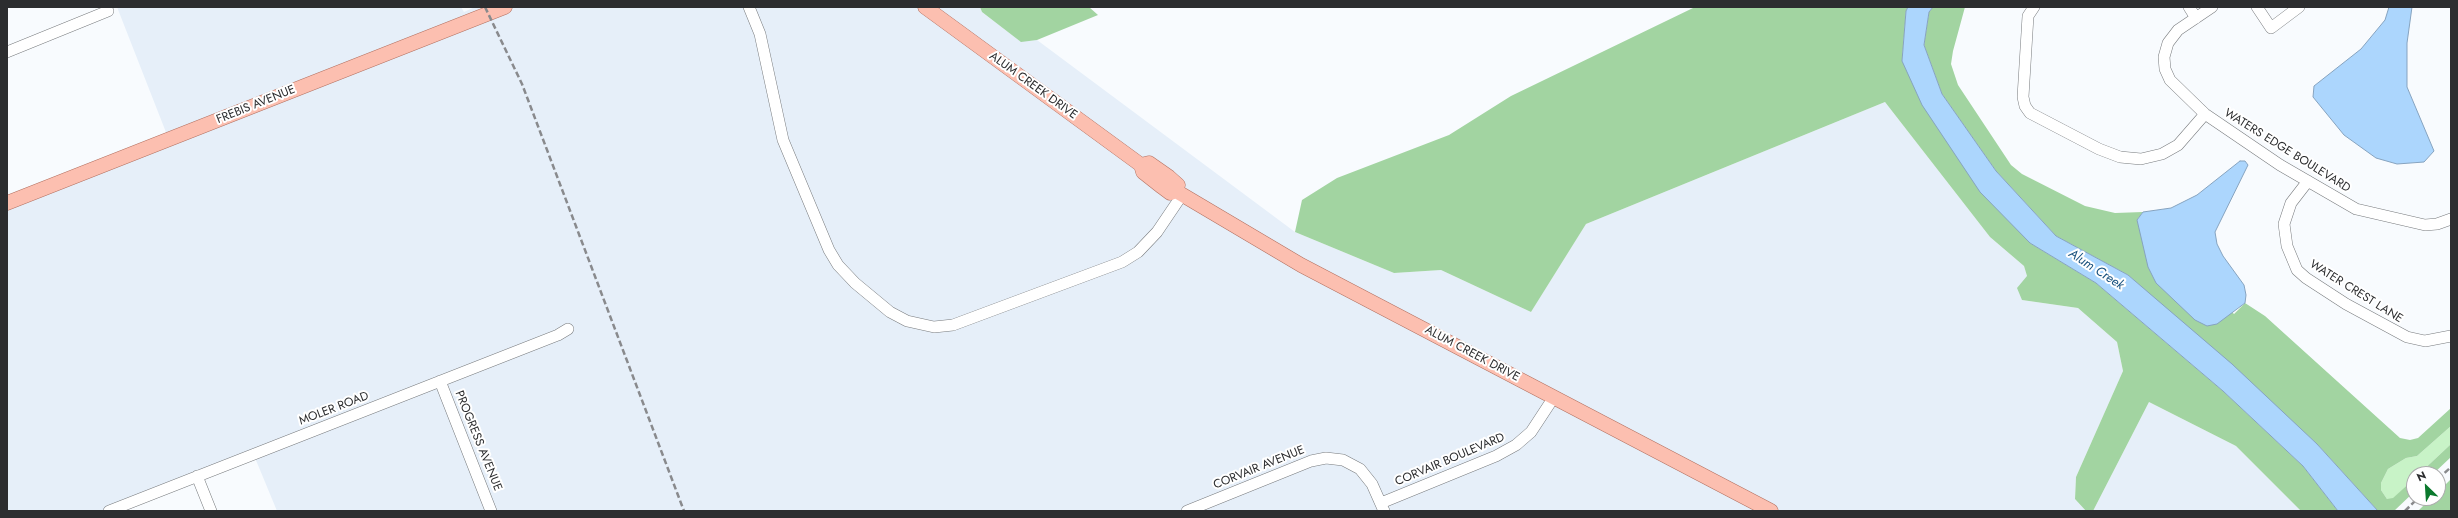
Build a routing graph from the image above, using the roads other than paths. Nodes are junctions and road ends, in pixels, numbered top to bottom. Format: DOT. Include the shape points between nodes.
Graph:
graph roads {
  1 [pos="505,7"];
  2 [pos="749,7"];
  3 [pos="925,7"];
  4 [pos="2034,7"];
  5 [pos="2189,7"];
  6 [pos="2212,7"];
  7 [pos="2257,7"];
  8 [pos="2299,7"];
  9 [pos="108,11"];
  10 [pos="2196,18"];
  11 [pos="7,52"];
  12 [pos="2205,114"];
  13 [pos="2308,181"];
  14 [pos="1179,193"];
  15 [pos="7,204"];
  16 [pos="2451,219"];
  17 [pos="568,329"];
  18 [pos="2451,336"];
  19 [pos="440,381"];
  20 [pos="1554,397"];
  21 [pos="197,476"];
  22 [pos="1382,507"];
  23 [pos="109,511"];
  24 [pos="211,511"];
  25 [pos="491,511"];
  26 [pos="1187,511"];
  27 [pos="1771,511"];
  1 -- 15 [label="main road, FREBIS AVENUE"];
  2 -- 14 [label="street" via="760,34 783,140 829,250 838,265 855,283 885,308 906,321 934,327 953,325 1122,262 1138,252 1157,232"];
  3 -- 14 [label="main road, ALUM CREEK DRIVE" via="1141,165 1143,172 1170,193"];
  4 -- 12 [label="street" via="2028,16 2023,97 2030,113 2120,157 2141,159 2162,154 2178,145"];
  5 -- 10 [label="street"];
  6 -- 10 [label="street, WATERS EDGE BOULEVARD"];
  7 -- 8 [label="street" via="2271,28"];
  9 -- 11 [label="street"];
  10 -- 12 [label="street, WATERS EDGE BOULEVARD" via="2171,38 2164,57 2165,69 2170,80"];
  12 -- 13 [label="street, WATERS EDGE BOULEVARD"];
  13 -- 16 [label="street, WATERS EDGE BOULEVARD" via="2363,212 2425,225"];
  13 -- 18 [label="street, WATER CREST LANE" via="2291,203 2284,224 2287,246 2297,270 2346,304 2406,337 2425,341"];
  14 -- 20 [label="main road, ALUM CREEK DRIVE" via="1301,265"];
  17 -- 19 [label="street, MOLER ROAD"];
  19 -- 21 [label="street, MOLER ROAD"];
  19 -- 25 [label="street, PROGRESS AVENUE"];
  20 -- 22 [label="street, CORVAIR BOULEVARD" via="1530,432 1516,445"];
  20 -- 27 [label="main road, ALUM CREEK DRIVE"];
  21 -- 23 [label="street, MOLER ROAD"];
  21 -- 24 [label="street"];
  22 -- 26 [label="street, CORVAIR AVENUE" via="1372,484 1360,469 1343,460 1326,458 1311,461"];
}
